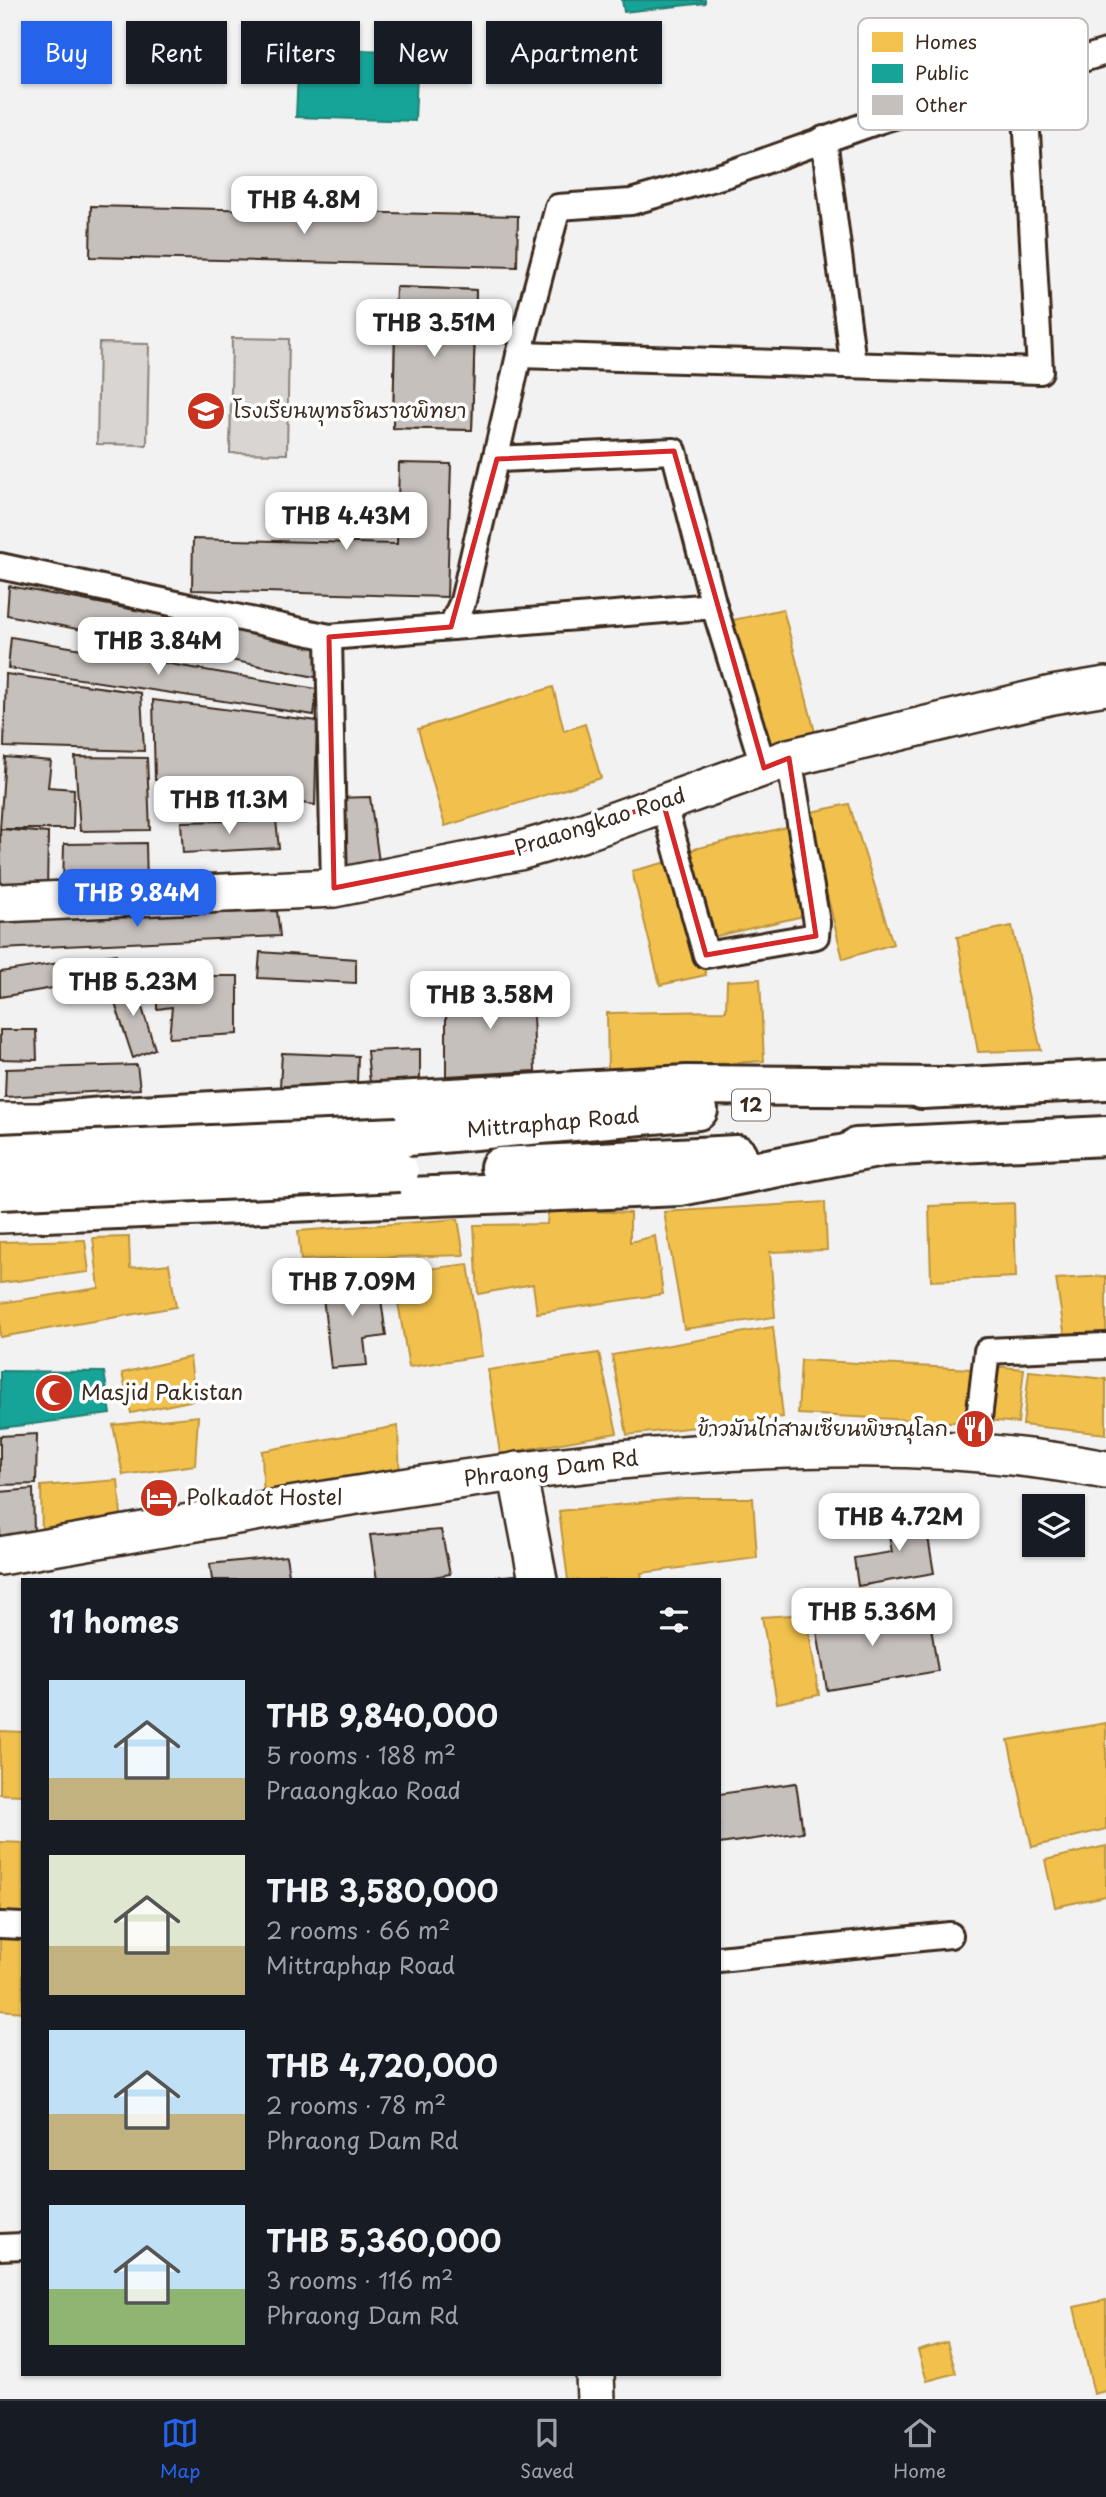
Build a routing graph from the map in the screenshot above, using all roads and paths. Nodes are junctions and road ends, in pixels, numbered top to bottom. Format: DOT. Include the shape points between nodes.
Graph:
graph roads {
  1 [pos="1106,52"];
  2 [pos="1088,57"];
  3 [pos="858,128"];
  4 [pos="1027,130"];
  5 [pos="824,139"];
  6 [pos="519,355"];
  7 [pos="853,363"];
  8 [pos="497,459"];
  9 [pos="0,566"];
  10 [pos="714,606"];
  11 [pos="451,627"];
  12 [pos="329,637"];
  13 [pos="1106,686"];
  14 [pos="776,763"];
  15 [pos="663,802"];
  16 [pos="334,888"];
  17 [pos="0,903"];
  18 [pos="1106,1080"];
  19 [pos="947,1087"];
  20 [pos="0,1122"];
  21 [pos="45,1122"];
  22 [pos="1106,1136"];
  23 [pos="882,1147"];
  24 [pos="0,1154"];
  25 [pos="398,1154"];
  26 [pos="0,1190"];
  27 [pos="45,1212"];
  28 [pos="0,1214"];
  29 [pos="1106,1346"];
  30 [pos="975,1452"];
  31 [pos="1106,1470"];
  32 [pos="517,1471"];
  33 [pos="0,1556"];
  34 [pos="538,1578"];
  35 [pos="0,1925"];
  36 [pos="21,1926"];
  37 [pos="950,1935"];
  38 [pos="721,1959"];
  39 [pos="21,2246"];
  40 [pos="0,2247"];
  41 [pos="595,2376"];
  42 [pos="596,2399"];
  1 -- 2 [label="street"];
  3 -- 5 [label="street"];
  4 -- 7 [label="street" via="1040,371"];
  5 -- 6 [label="street" via="631,202 558,207"];
  5 -- 7 [label="street"];
  6 -- 7 [label="street"];
  6 -- 8 [label="street"];
  8 -- 10 [label="street" via="674,451"];
  8 -- 11 [label="street" via="463,601"];
  9 -- 12 [label="street"];
  10 -- 11 [label="street"];
  10 -- 14 [label="street"];
  11 -- 12 [label="street"];
  12 -- 16 [label="street"];
  13 -- 14 [label="street, Praaongkao Road" via="1052,695"];
  14 -- 15 [label="street, Praaongkao Road"];
  14 -- 15 [label="street" via="817,923 816,936 706,955"];
  15 -- 16 [label="street, Praaongkao Road" via="519,851"];
  16 -- 17 [label="street, Praaongkao Road"];
  18 -- 19 [label="main road, Mittraphap Road / 12"];
  19 -- 21 [label="main road" via="687,1085"];
  19 -- 25 [label="main road, Mittraphap Road / 12"];
  20 -- 21 [label="street"];
  21 -- 27 [label="main road" via="12,1147 13,1191"];
  22 -- 23 [label="main road, Mittraphap Road / 12"];
  23 -- 25 [label="main road, Mittraphap Road / 12"];
  23 -- 27 [label="main road" via="680,1186"];
  24 -- 25 [label="main road, Mittraphap Road / 12, bridge"];
  25 -- 26 [label="main road, Mittraphap Road / 12, bridge"];
  27 -- 28 [label="street"];
  29 -- 30 [label="street" via="987,1351"];
  30 -- 31 [label="street, Phraong Dam Rd"];
  30 -- 32 [label="street, Phraong Dam Rd" via="893,1446 714,1451"];
  32 -- 33 [label="street, Phraong Dam Rd"];
  32 -- 34 [label="street"];
  35 -- 36 [label="street"];
  37 -- 38 [label="street"];
  39 -- 40 [label="street"];
  41 -- 42 [label="street"];
}
